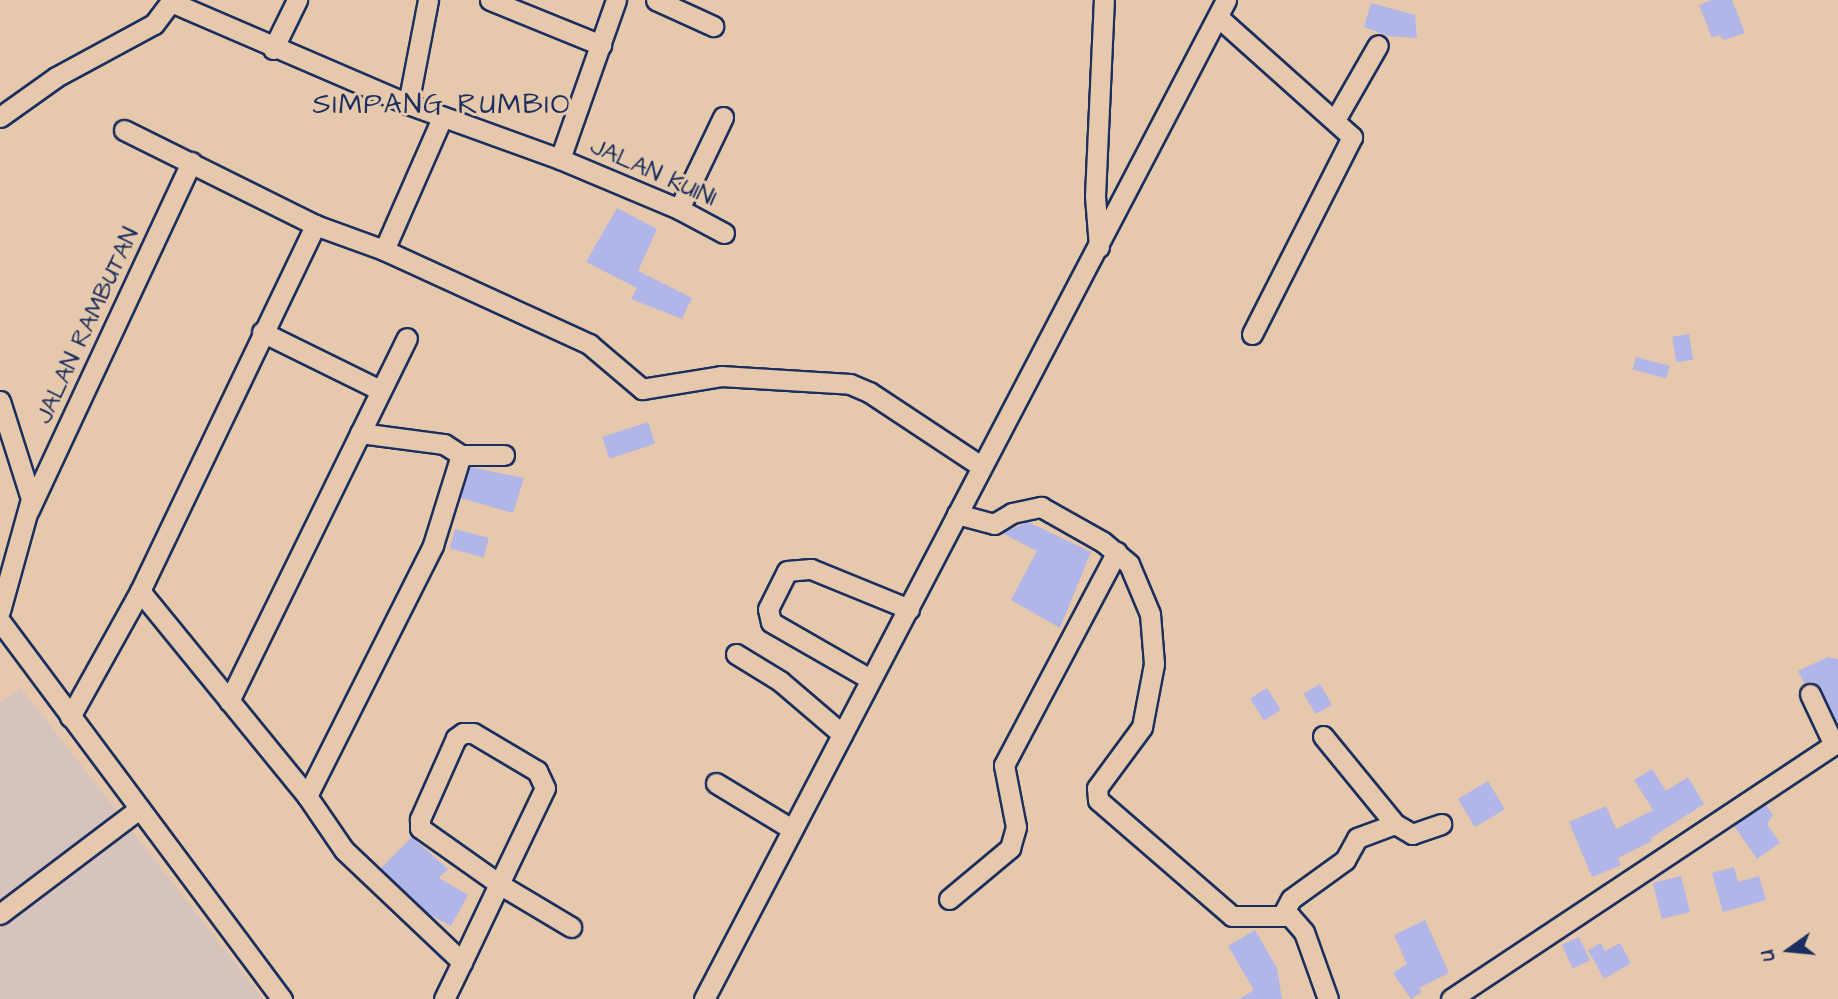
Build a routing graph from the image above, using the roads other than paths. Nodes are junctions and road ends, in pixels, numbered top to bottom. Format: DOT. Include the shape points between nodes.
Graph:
graph roads {
  1 [pos="297,0"];
  2 [pos="428,0"];
  3 [pos="490,0"];
  4 [pos="617,0"];
  5 [pos="656,0"];
  6 [pos="1104,0"];
  7 [pos="172,1"];
  8 [pos="1222,8"];
  9 [pos="713,26"];
  10 [pos="601,45"];
  11 [pos="1378,45"];
  12 [pos="273,49"];
  13 [pos="408,104"];
  14 [pos="0,117"];
  15 [pos="723,117"];
  16 [pos="442,118"];
  17 [pos="1335,120"];
  18 [pos="124,130"];
  19 [pos="560,159"];
  20 [pos="191,162"];
  21 [pos="679,209"];
  22 [pos="314,225"];
  23 [pos="724,233"];
  24 [pos="1099,247"];
  25 [pos="384,250"];
  26 [pos="262,332"];
  27 [pos="1252,334"];
  28 [pos="407,338"];
  29 [pos="380,390"];
  30 [pos="0,401"];
  31 [pos="360,433"];
  32 [pos="461,455"];
  33 [pos="504,455"];
  34 [pos="981,466"];
  35 [pos="29,510"];
  36 [pos="957,514"];
  37 [pos="1117,552"];
  38 [pos="140,591"];
  39 [pos="909,609"];
  40 [pos="0,611"];
  41 [pos="0,621"];
  42 [pos="736,654"];
  43 [pos="870,678"];
  44 [pos="1810,694"];
  45 [pos="229,701"];
  46 [pos="70,717"];
  47 [pos="842,734"];
  48 [pos="1323,736"];
  49 [pos="1836,743"];
  50 [pos="716,783"];
  51 [pos="307,796"];
  52 [pos="138,809"];
  53 [pos="1395,824"];
  54 [pos="1441,824"];
  55 [pos="792,829"];
  56 [pos="499,884"];
  57 [pos="948,899"];
  58 [pos="0,914"];
  59 [pos="1283,914"];
  60 [pos="571,927"];
  61 [pos="462,962"];
  62 [pos="272,996"];
  63 [pos="444,999"];
  64 [pos="704,999"];
  65 [pos="1328,999"];
  66 [pos="1451,999"];
  1 -- 12 [label="street"];
  2 -- 13 [label="street"];
  3 -- 10 [label="street"];
  4 -- 10 [label="street"];
  5 -- 9 [label="street"];
  6 -- 24 [label="street" via="1095,196"];
  7 -- 12 [label="street, JALAN KUINI"];
  7 -- 14 [label="street" via="155,24 57,77"];
  8 -- 17 [label="street"];
  8 -- 24 [label="street"];
  10 -- 19 [label="street"];
  11 -- 17 [label="street"];
  12 -- 13 [label="street, JALAN KUINI"];
  13 -- 16 [label="street, JALAN KUINI"];
  15 -- 21 [label="street"];
  16 -- 19 [label="street, JALAN KUINI"];
  16 -- 25 [label="street"];
  17 -- 27 [label="street" via="1352,137 1350,147"];
  18 -- 20 [label="street"];
  19 -- 21 [label="street, JALAN KUINI"];
  20 -- 22 [label="street"];
  20 -- 35 [label="street, JALAN RAMBUTAN"];
  21 -- 23 [label="street, JALAN KUINI"];
  22 -- 25 [label="street"];
  22 -- 26 [label="street"];
  24 -- 34 [label="street"];
  25 -- 34 [label="street" via="589,344 642,389 721,376 850,384"];
  26 -- 29 [label="street"];
  26 -- 38 [label="street"];
  28 -- 29 [label="street"];
  29 -- 31 [label="street"];
  30 -- 35 [label="street" via="30,491"];
  31 -- 32 [label="street" via="444,444"];
  31 -- 45 [label="street"];
  32 -- 33 [label="street"];
  32 -- 51 [label="street" via="433,545"];
  34 -- 36 [label="street"];
  35 -- 40 [label="street"];
  36 -- 37 [label="street" via="994,524 1012,513 1041,507"];
  36 -- 39 [label="street"];
  37 -- 57 [label="street" via="1010,748 1004,765 1016,827 1010,848"];
  37 -- 59 [label="street" via="1142,587 1153,632 1154,664 1142,727 1097,788 1098,800 1232,916"];
  38 -- 45 [label="street"];
  38 -- 46 [label="street"];
  39 -- 43 [label="street"];
  39 -- 43 [label="street" via="811,569 787,571 768,609 771,622"];
  41 -- 46 [label="street"];
  42 -- 47 [label="street" via="780,681"];
  43 -- 47 [label="street"];
  44 -- 49 [label="street"];
  45 -- 51 [label="street"];
  46 -- 52 [label="street"];
  47 -- 55 [label="street"];
  48 -- 53 [label="street"];
  49 -- 66 [label="street"];
  50 -- 55 [label="street"];
  51 -- 61 [label="street" via="344,850"];
  52 -- 58 [label="street"];
  52 -- 62 [label="street"];
  53 -- 54 [label="street" via="1412,834"];
  53 -- 59 [label="street" via="1353,841 1345,860 1290,899"];
  55 -- 64 [label="street"];
  56 -- 56 [label="street" via="420,828 430,796 463,733 473,733 537,771 544,781"];
  56 -- 60 [label="street"];
  56 -- 61 [label="street"];
  59 -- 65 [label="street" via="1304,932"];
  61 -- 63 [label="street"];
}
